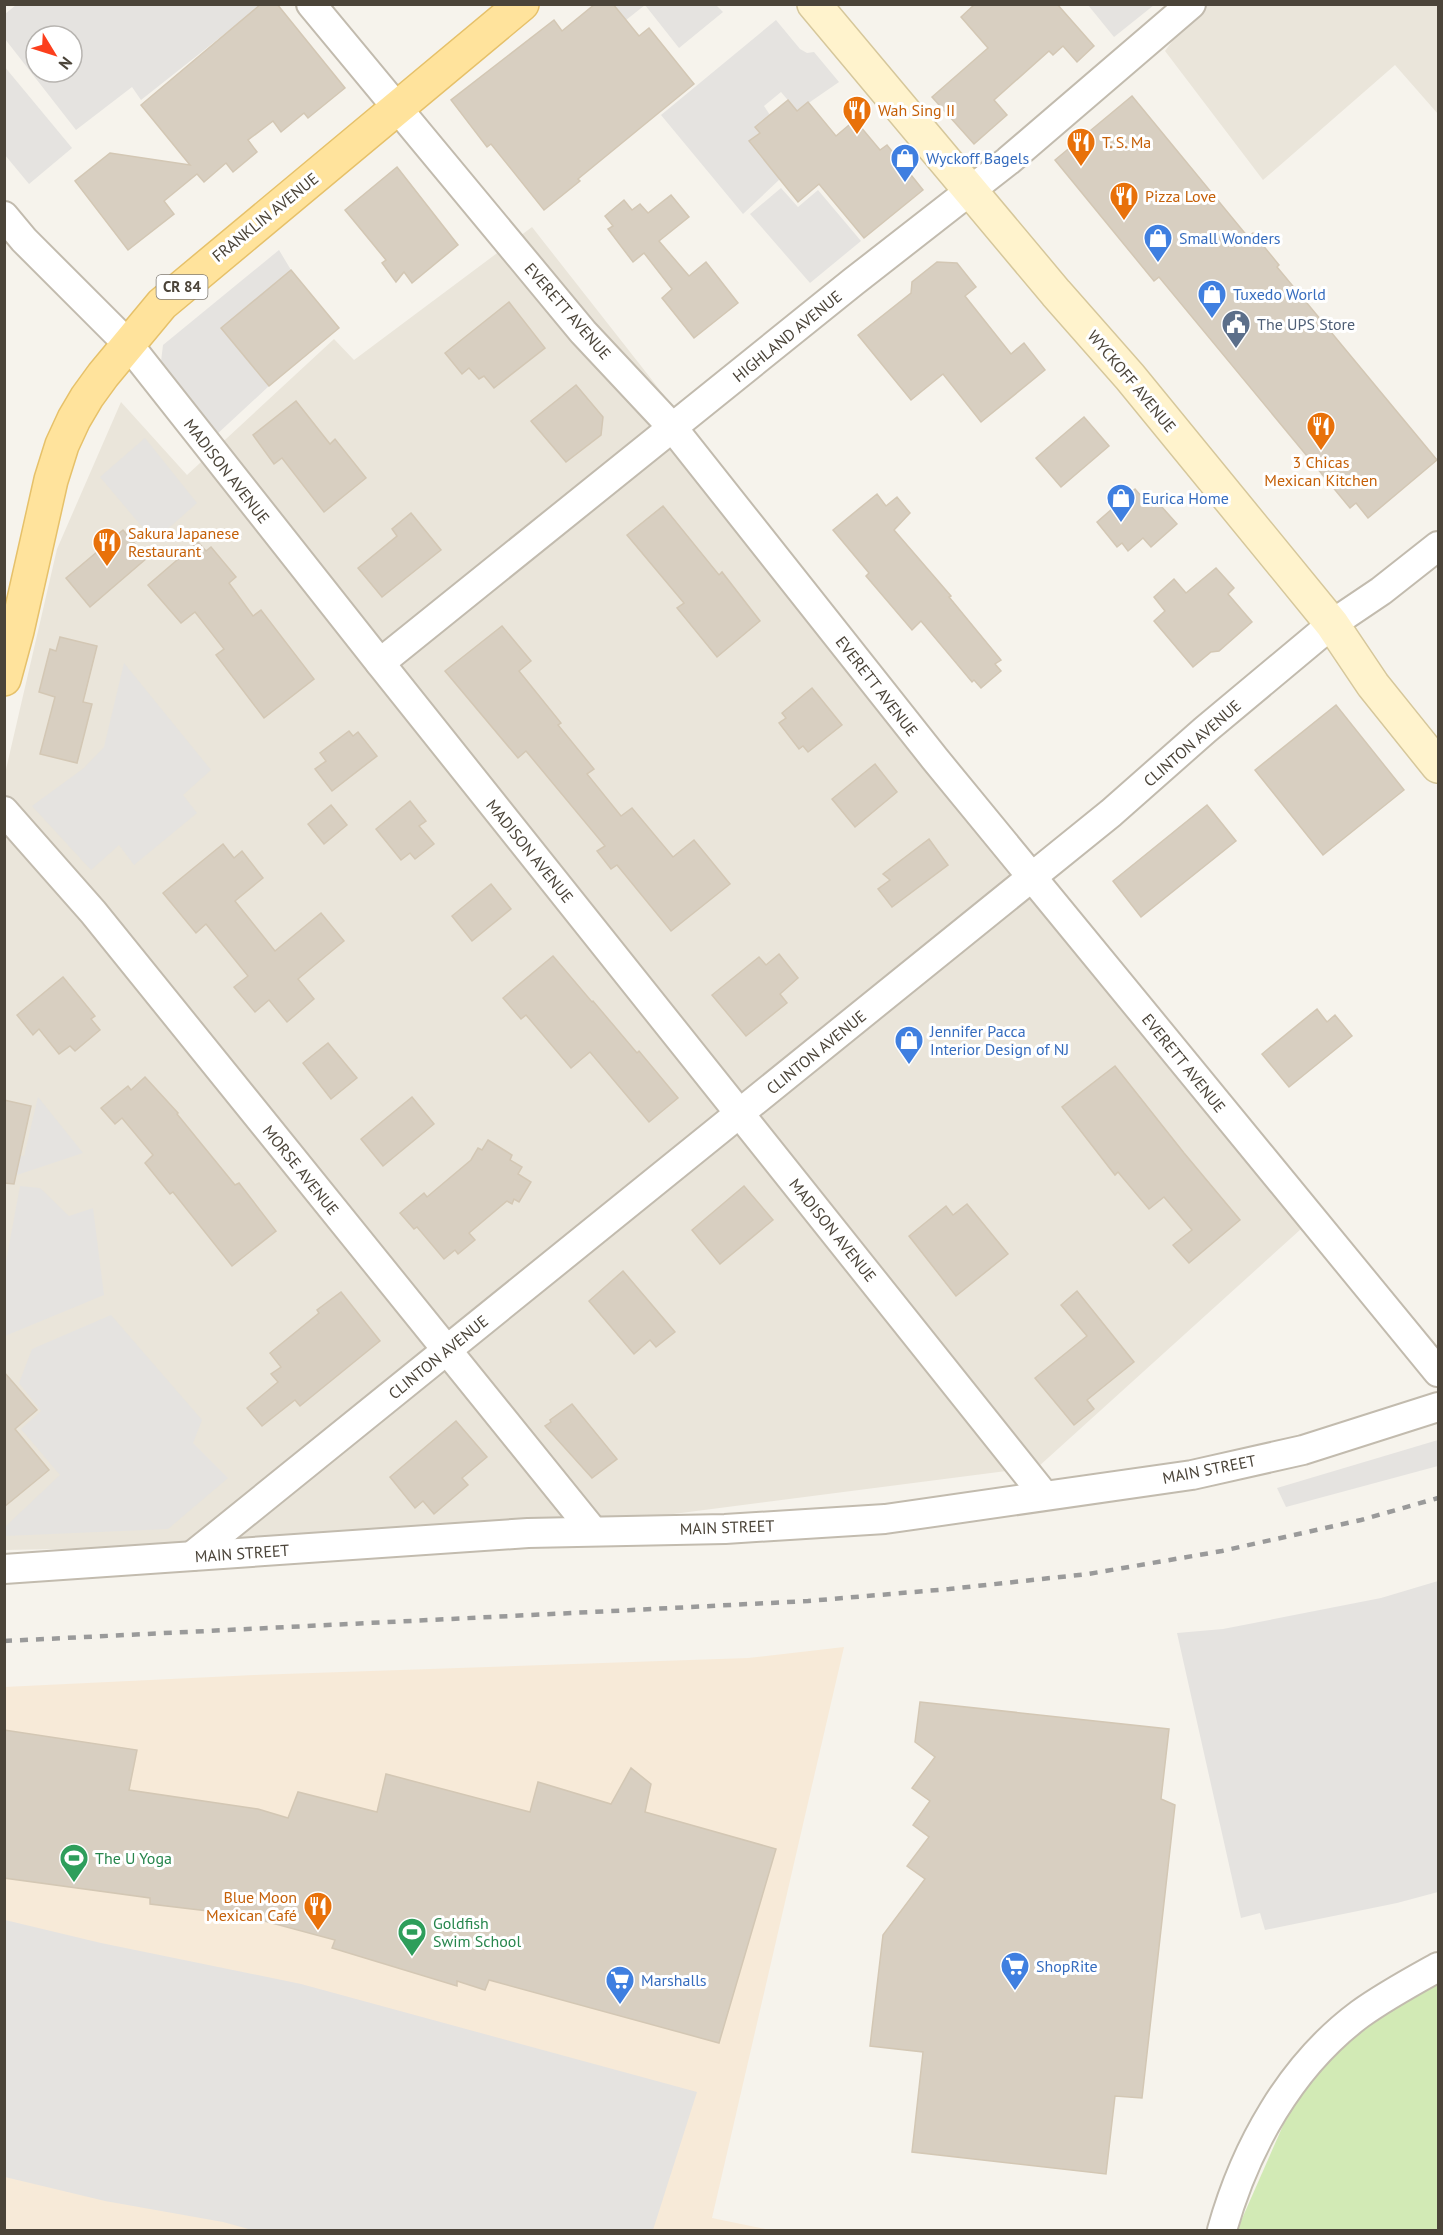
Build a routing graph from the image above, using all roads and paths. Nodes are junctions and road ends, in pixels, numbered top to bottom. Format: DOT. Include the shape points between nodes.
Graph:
graph roads {
  1 [pos="310,4"];
  2 [pos="522,4"];
  3 [pos="814,4"];
  4 [pos="1191,4"];
  5 [pos="398,108"];
  6 [pos="971,190"];
  7 [pos="4,216"];
  8 [pos="128,344"];
  9 [pos="672,427"];
  10 [pos="1438,546"];
  11 [pos="1332,624"];
  12 [pos="380,663"];
  13 [pos="4,679"];
  14 [pos="1438,766"];
  15 [pos="4,811"];
  16 [pos="1032,877"];
  17 [pos="740,1113"];
  18 [pos="447,1350"];
  19 [pos="1438,1372"];
  20 [pos="1438,1407"];
  21 [pos="1044,1495"];
  22 [pos="593,1532"];
  23 [pos="192,1556"];
  24 [pos="4,1569"];
  25 [pos="1438,1967"];
  26 [pos="1222,2230"];
  1 -- 5 [label="street, EVERETT AVENUE"];
  2 -- 5 [label="main road, FRANKLIN AVENUE / CR 84"];
  3 -- 6 [label="main road, WYCKOFF AVENUE"];
  4 -- 6 [label="street, HIGHLAND AVENUE"];
  5 -- 8 [label="main road, FRANKLIN AVENUE / CR 84" via="162,304"];
  5 -- 9 [label="street, EVERETT AVENUE" via="583,332"];
  6 -- 9 [label="street, HIGHLAND AVENUE"];
  6 -- 11 [label="main road, WYCKOFF AVENUE"];
  7 -- 8 [label="street, MADISON AVENUE"];
  8 -- 12 [label="street, MADISON AVENUE"];
  8 -- 13 [label="main road, FRANKLIN AVENUE / CR 84" via="87,397 62,445"];
  9 -- 12 [label="street, HIGHLAND AVENUE"];
  9 -- 16 [label="street, EVERETT AVENUE"];
  10 -- 11 [label="street, CLINTON AVENUE"];
  11 -- 14 [label="main road, WYCKOFF AVENUE" via="1373,685"];
  11 -- 16 [label="street, CLINTON AVENUE"];
  12 -- 17 [label="street, MADISON AVENUE"];
  15 -- 18 [label="street, MORSE AVENUE" via="93,912"];
  16 -- 17 [label="street, CLINTON AVENUE"];
  16 -- 19 [label="street, EVERETT AVENUE"];
  17 -- 18 [label="street, CLINTON AVENUE"];
  17 -- 21 [label="street, MADISON AVENUE"];
  18 -- 22 [label="street, MORSE AVENUE"];
  18 -- 23 [label="street, CLINTON AVENUE"];
  20 -- 21 [label="street, MAIN STREET" via="1303,1450 1192,1475"];
  21 -- 22 [label="street, MAIN STREET" via="885,1519"];
  22 -- 23 [label="street, MAIN STREET"];
  23 -- 24 [label="street, MAIN STREET"];
  25 -- 26 [label="street" via="1359,2015 1294,2080 1265,2123 1245,2163"];
}
